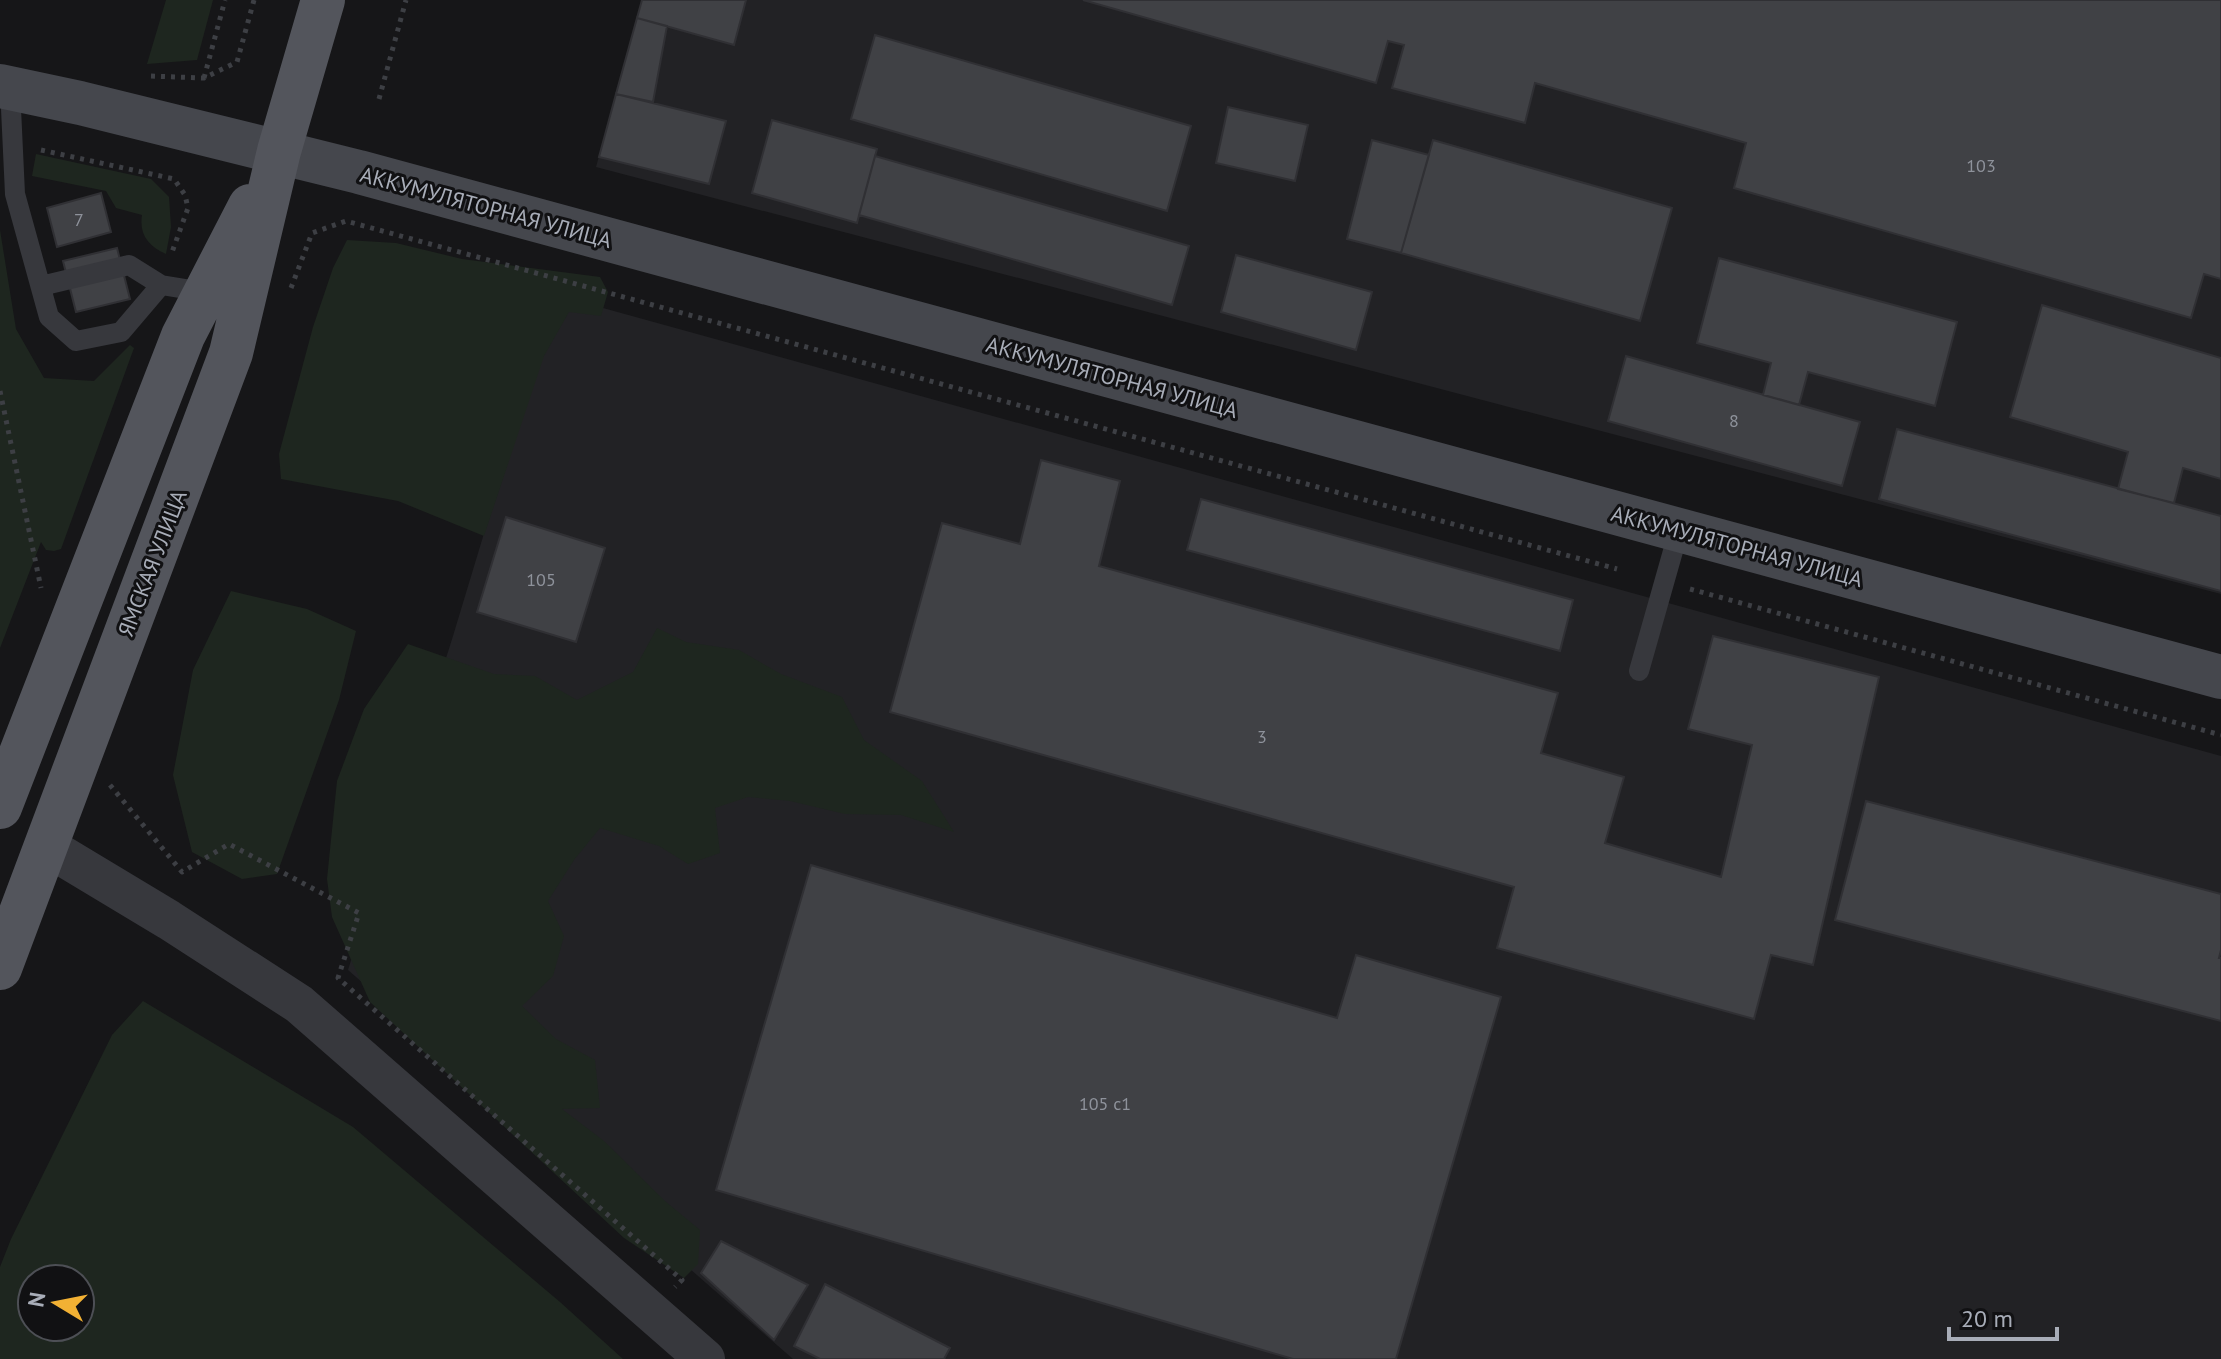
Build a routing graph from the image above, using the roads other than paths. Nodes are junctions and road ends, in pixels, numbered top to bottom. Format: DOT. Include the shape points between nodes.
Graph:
graph roads {
  1 [pos="323,0"];
  2 [pos="5,86"];
  3 [pos="279,151"];
  4 [pos="161,285"];
  5 [pos="41,286"];
  6 [pos="204,292"];
  7 [pos="1679,530"];
  8 [pos="1639,671"];
  9 [pos="2221,677"];
  10 [pos="0,807"];
  11 [pos="46,846"];
  12 [pos="0,968"];
  13 [pos="705,1359"];
  1 -- 3 [label="main road, ЯМСКАЯ УЛИЦА"];
  2 -- 3 [label="street, АККУМУЛЯТОРНАЯ УЛИЦА"];
  2 -- 5 [label="lane" via="15,194"];
  3 -- 6 [label="main road, ЯМСКАЯ УЛИЦА"];
  3 -- 7 [label="street, АККУМУЛЯТОРНАЯ УЛИЦА"];
  3 -- 11 [label="main road, ЯМСКАЯ УЛИЦА" via="231,353"];
  4 -- 5 [label="lane" via="129,265"];
  4 -- 5 [label="lane" via="121,332 76,341 49,317"];
  4 -- 6 [label="lane"];
  6 -- 10 [label="main road, ЯМСКАЯ УЛИЦА"];
  7 -- 8 [label="lane"];
  7 -- 9 [label="street, АККУМУЛЯТОРНАЯ УЛИЦА"];
  11 -- 12 [label="main road, ЯМСКАЯ УЛИЦА"];
  11 -- 13 [label="street" via="299,1004"];
}
